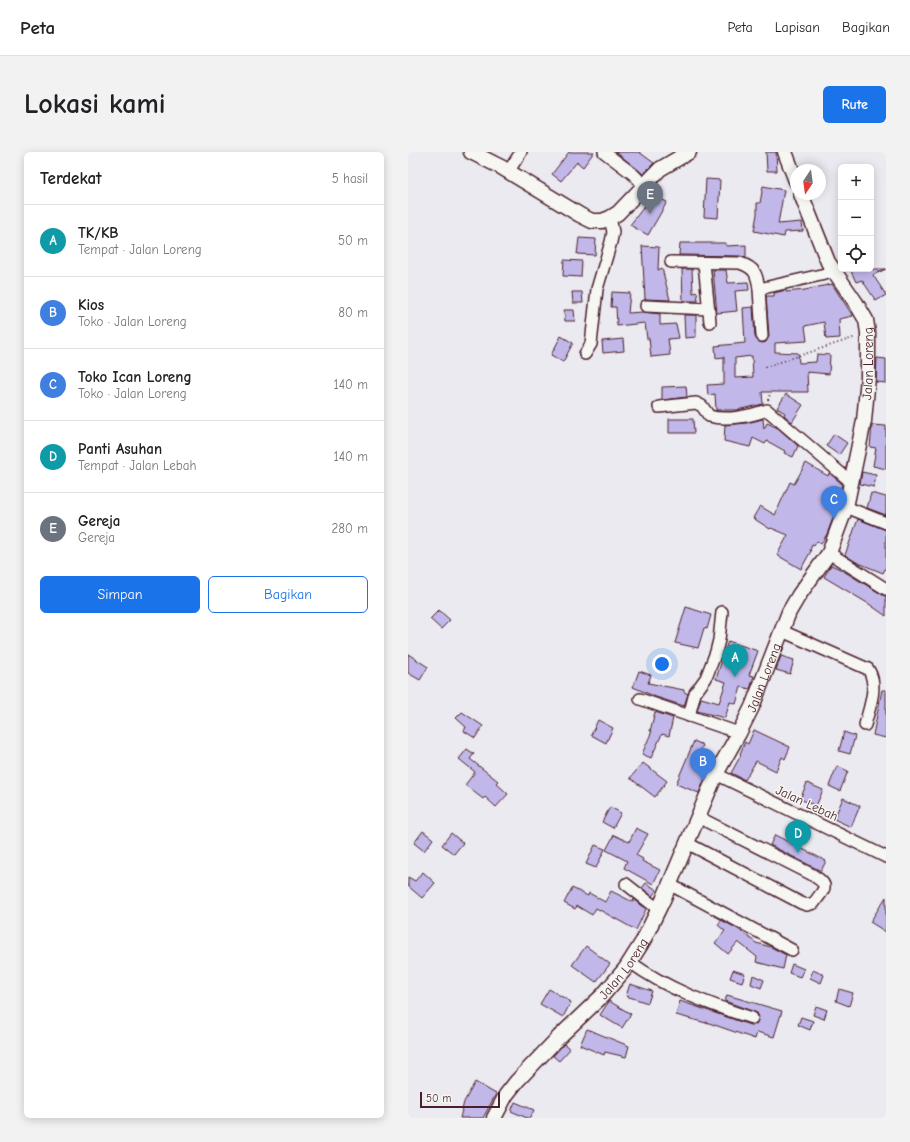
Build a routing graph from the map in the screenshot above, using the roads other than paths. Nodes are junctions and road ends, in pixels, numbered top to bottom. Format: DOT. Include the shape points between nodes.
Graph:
graph roads {
  1 [pos="471,152"];
  2 [pos="521,152"];
  3 [pos="604,152"];
  4 [pos="687,152"];
  5 [pos="785,152"];
  6 [pos="790,166"];
  7 [pos="508,172"];
  8 [pos="645,186"];
  9 [pos="803,200"];
  10 [pos="610,218"];
  11 [pos="671,262"];
  12 [pos="704,264"];
  13 [pos="834,272"];
  14 [pos="759,288"];
  15 [pos="646,306"];
  16 [pos="708,309"];
  17 [pos="710,322"];
  18 [pos="762,336"];
  19 [pos="585,354"];
  20 [pos="658,407"];
  21 [pos="851,482"];
  22 [pos="846,507"];
  23 [pos="886,522"];
  24 [pos="829,553"];
  25 [pos="886,589"];
  26 [pos="722,612"];
  27 [pos="782,631"];
  28 [pos="640,699"];
  29 [pos="689,716"];
  30 [pos="865,725"];
  31 [pos="739,733"];
  32 [pos="716,774"];
  33 [pos="698,817"];
  34 [pos="687,843"];
  35 [pos="886,857"];
  36 [pos="626,884"];
  37 [pos="669,884"];
  38 [pos="658,909"];
  39 [pos="792,950"];
  40 [pos="630,962"];
  41 [pos="752,1018"];
  42 [pos="494,1118"];
  1 -- 7 [label="street"];
  2 -- 7 [label="street"];
  3 -- 8 [label="street" via="634,174"];
  4 -- 8 [label="street" via="660,169"];
  5 -- 6 [label="street"];
  7 -- 10 [label="street" via="592,221"];
  8 -- 10 [label="street"];
  9 -- 13 [label="street, Jalan Loreng"];
  10 -- 19 [label="street" via="613,232 597,289 591,344"];
  11 -- 12 [label="street"];
  12 -- 14 [label="street" via="733,263 749,266 756,275"];
  12 -- 16 [label="street"];
  13 -- 14 [label="street"];
  13 -- 21 [label="street, Jalan Loreng" via="866,320 868,333 864,422"];
  14 -- 18 [label="street"];
  15 -- 16 [label="street"];
  16 -- 17 [label="street"];
  20 -- 21 [label="street" via="696,403 702,406 709,416 720,417 744,416 767,410"];
  21 -- 22 [label="street, Jalan Loreng"];
  22 -- 23 [label="street"];
  22 -- 24 [label="street, Jalan Loreng"];
  24 -- 25 [label="street"];
  24 -- 27 [label="street, Jalan Loreng" via="799,595"];
  26 -- 29 [label="street" via="716,652 706,678 695,693"];
  27 -- 30 [label="street" via="868,669 873,689"];
  27 -- 31 [label="street, Jalan Loreng" via="764,679"];
  28 -- 29 [label="street"];
  29 -- 31 [label="street"];
  31 -- 32 [label="street, Jalan Loreng"];
  32 -- 33 [label="street, Jalan Loreng"];
  32 -- 35 [label="street, Jalan Lebah"];
  33 -- 34 [label="street, Jalan Loreng"];
  33 -- 34 [label="street" via="823,881 822,892 814,904 801,903"];
  34 -- 37 [label="street, Jalan Loreng"];
  36 -- 38 [label="street"];
  37 -- 38 [label="street, Jalan Loreng"];
  37 -- 39 [label="street"];
  38 -- 40 [label="street, Jalan Loreng"];
  40 -- 41 [label="street" via="669,987"];
  40 -- 42 [label="street, Jalan Loreng" via="602,996 517,1081"];
}
